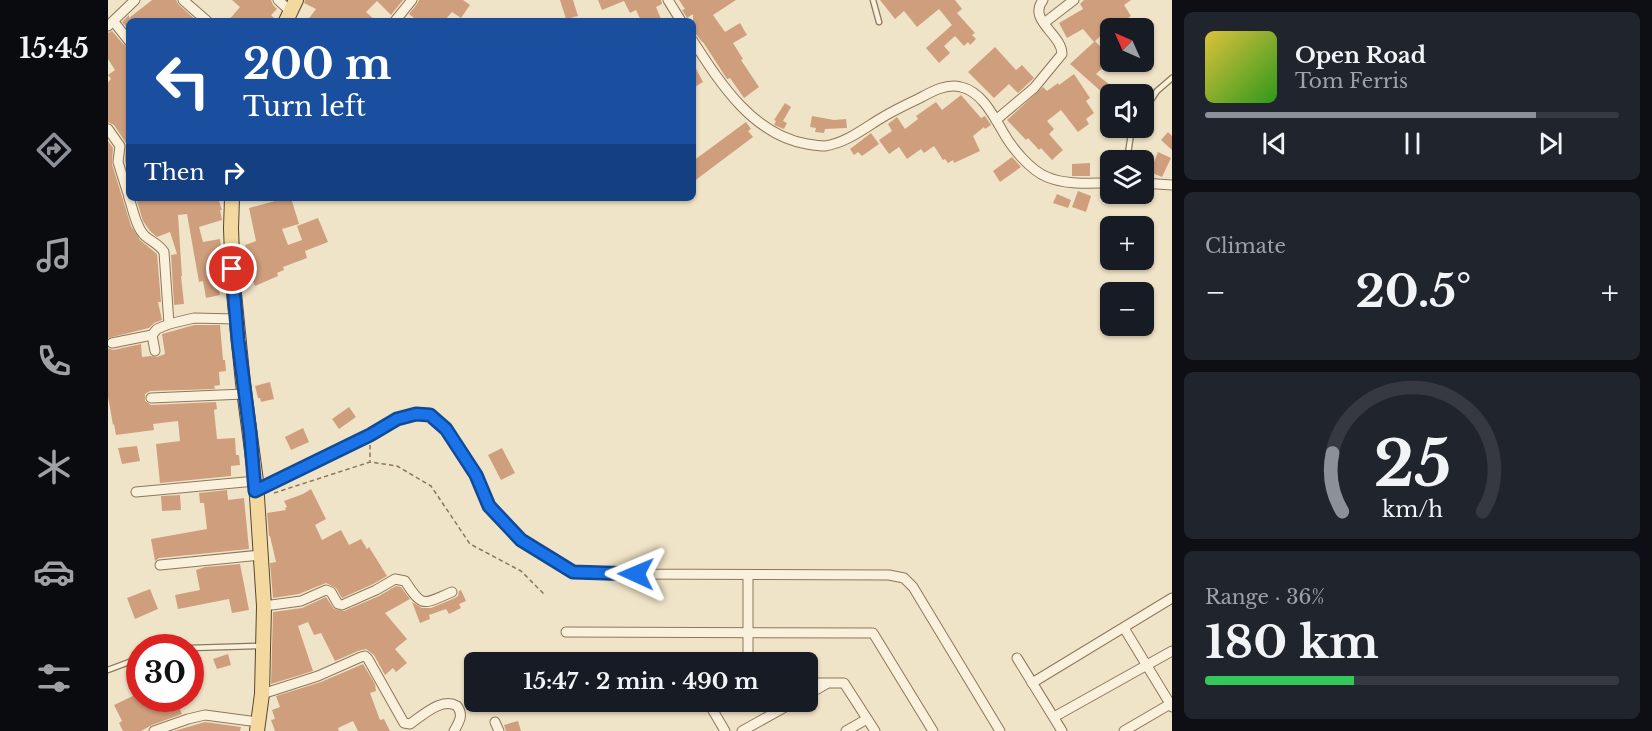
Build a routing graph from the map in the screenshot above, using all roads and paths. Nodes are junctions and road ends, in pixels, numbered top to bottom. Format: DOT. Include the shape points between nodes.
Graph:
graph roads {
  1 [pos="135,0"];
  2 [pos="183,0"];
  3 [pos="278,0"];
  4 [pos="412,0"];
  5 [pos="668,0"];
  6 [pos="873,0"];
  7 [pos="1043,0"];
  8 [pos="1074,0"];
  9 [pos="291,11"];
  10 [pos="204,18"];
  11 [pos="397,18"];
  12 [pos="679,18"];
  13 [pos="879,22"];
  14 [pos="1044,23"];
  15 [pos="111,24"];
  16 [pos="126,38"];
  17 [pos="696,45"];
  18 [pos="1172,78"];
  19 [pos="1154,96"];
  20 [pos="996,120"];
  21 [pos="108,129"];
  22 [pos="1100,183"];
  23 [pos="1154,184"];
  24 [pos="1172,185"];
  25 [pos="126,187"];
  26 [pos="130,201"];
  27 [pos="232,201"];
  28 [pos="236,319"];
  29 [pos="169,324"];
  30 [pos="152,335"];
  31 [pos="112,342"];
  32 [pos="155,351"];
  33 [pos="244,394"];
  34 [pos="151,398"];
  35 [pos="370,435"];
  36 [pos="370,462"];
  37 [pos="256,490"];
  38 [pos="136,492"];
  39 [pos="260,555"];
  40 [pos="160,565"];
  41 [pos="748,575"];
  42 [pos="452,592"];
  43 [pos="545,596"];
  44 [pos="1172,598"];
  45 [pos="264,606"];
  46 [pos="1124,628"];
  47 [pos="566,632"];
  48 [pos="748,632"];
  49 [pos="263,645"];
  50 [pos="204,647"];
  51 [pos="1172,651"];
  52 [pos="748,652"];
  53 [pos="1017,658"];
  54 [pos="126,663"];
  55 [pos="1147,665"];
  56 [pos="108,670"];
  57 [pos="818,683"];
  58 [pos="828,683"];
  59 [pos="1032,683"];
  60 [pos="818,689"];
  61 [pos="262,694"];
  62 [pos="1171,705"];
  63 [pos="714,712"];
  64 [pos="776,712"];
  65 [pos="1054,717"];
  66 [pos="867,719"];
  67 [pos="258,726"];
  68 [pos="154,731"];
  69 [pos="454,731"];
  70 [pos="725,731"];
  71 [pos="742,731"];
  72 [pos="846,731"];
  73 [pos="875,731"];
  74 [pos="933,731"];
  75 [pos="1000,731"];
  76 [pos="1062,731"];
  77 [pos="1124,731"];
  1 -- 15 [label="street"];
  2 -- 10 [label="street"];
  3 -- 9 [label="street"];
  4 -- 11 [label="street"];
  5 -- 12 [label="street"];
  6 -- 13 [label="lane"];
  7 -- 14 [label="street" via="1037,10"];
  8 -- 14 [label="street"];
  14 -- 20 [label="street" via="1058,41 1062,54 1034,88"];
  15 -- 16 [label="street"];
  17 -- 20 [label="street" via="739,104 769,130 798,143 825,146 843,140 947,86 973,93"];
  18 -- 19 [label="lane"];
  20 -- 22 [label="street" via="1017,152 1044,176"];
  21 -- 25 [label="street" via="120,146 118,162"];
  23 -- 24 [label="street"];
  26 -- 29 [label="street" via="140,231 164,252"];
  27 -- 28 [label="main road"];
  28 -- 29 [label="street" via="194,318"];
  28 -- 33 [label="main road"];
  29 -- 30 [label="street"];
  30 -- 31 [label="street"];
  30 -- 32 [label="street"];
  33 -- 34 [label="street"];
  33 -- 37 [label="main road"];
  35 -- 36 [label="path"];
  35 -- 37 [label="street"];
  35 -- 41 [label="street" via="397,419 430,415 446,429 476,475 489,506 503,522 521,540 573,572"];
  36 -- 37 [label="path"];
  36 -- 43 [label="path" via="397,466 431,486 470,544 521,571"];
  37 -- 38 [label="street"];
  37 -- 39 [label="main road"];
  39 -- 40 [label="street"];
  39 -- 45 [label="main road"];
  41 -- 48 [label="street"];
  41 -- 75 [label="street" via="904,578"];
  42 -- 45 [label="street" via="429,602 420,601 405,580 395,579 342,605 326,590 301,601"];
  44 -- 46 [label="street"];
  45 -- 49 [label="main road"];
  46 -- 55 [label="street"];
  46 -- 59 [label="street"];
  47 -- 48 [label="street"];
  48 -- 52 [label="street"];
  48 -- 74 [label="street" via="873,633"];
  49 -- 50 [label="lane"];
  49 -- 61 [label="main road"];
  51 -- 55 [label="street"];
  53 -- 59 [label="street"];
  54 -- 56 [label="lane"];
  55 -- 62 [label="street"];
  55 -- 65 [label="street"];
  57 -- 58 [label="street"];
  58 -- 60 [label="street"];
  58 -- 66 [label="street" via="844,683"];
  59 -- 65 [label="street"];
  61 -- 67 [label="main road"];
  61 -- 69 [label="street" via="366,656 404,723 410,724 449,703 462,714"];
  62 -- 77 [label="street"];
  63 -- 70 [label="street"];
  64 -- 71 [label="street"];
  65 -- 76 [label="street"];
  66 -- 72 [label="street"];
  66 -- 73 [label="street"];
  67 -- 68 [label="street" via="205,715"];
}
